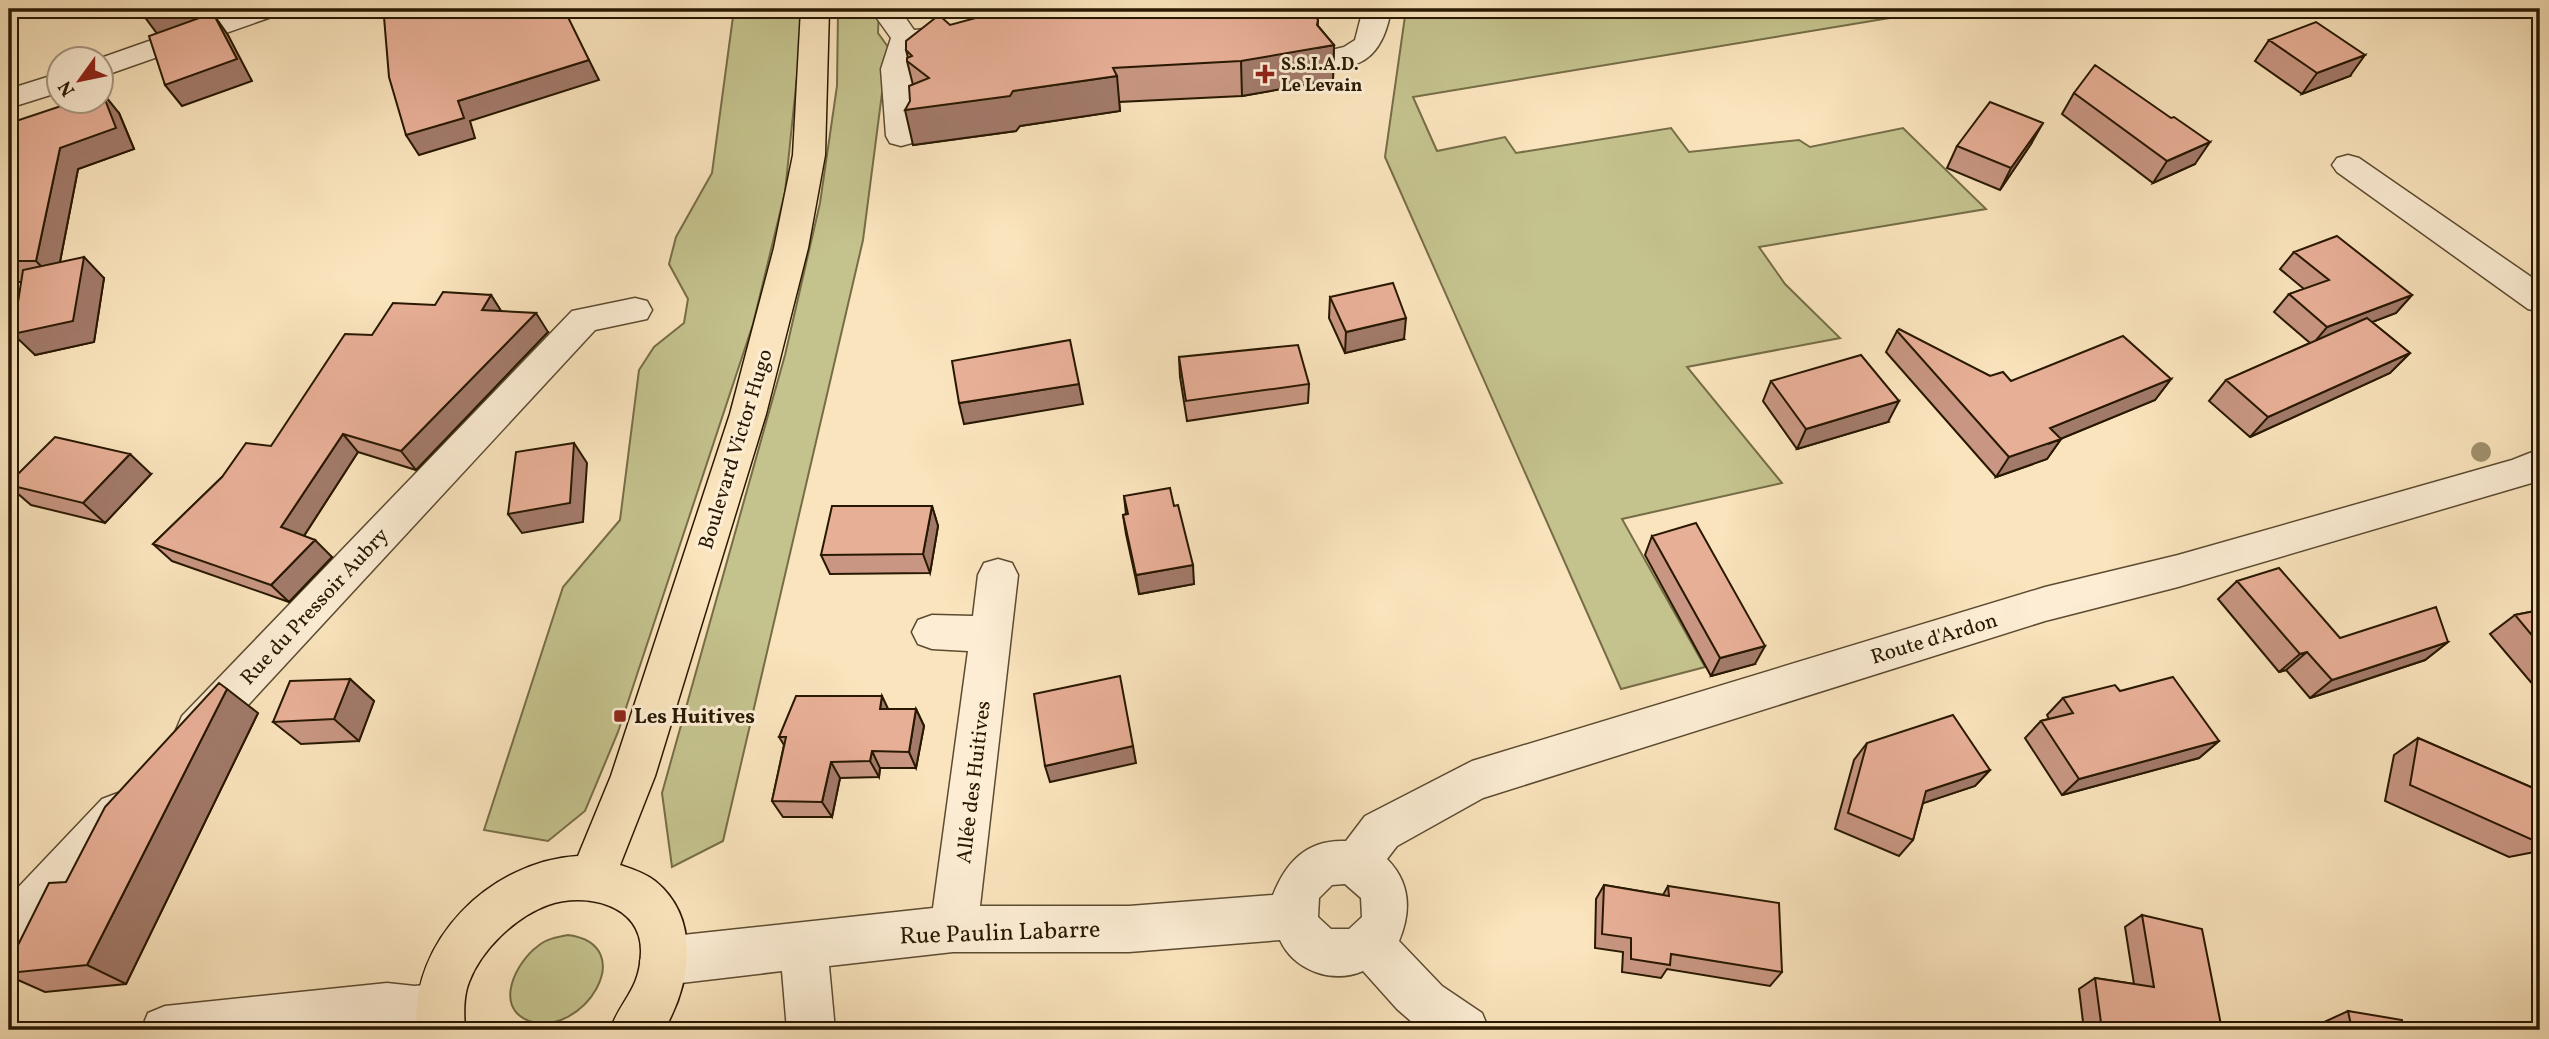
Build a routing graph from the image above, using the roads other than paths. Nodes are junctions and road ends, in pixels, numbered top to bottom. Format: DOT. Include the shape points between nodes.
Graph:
graph roads {
  1 [pos="267,9"];
  2 [pos="815,9"];
  3 [pos="896,9"];
  4 [pos="1377,9"];
  5 [pos="981,32"];
  6 [pos="905,38"];
  7 [pos="1333,58"];
  8 [pos="116,62"];
  9 [pos="46,87"];
  10 [pos="9,99"];
  11 [pos="901,136"];
  12 [pos="2348,165"];
  13 [pos="2540,300"];
  14 [pos="635,310"];
  15 [pos="2540,464"];
  16 [pos="998,575"];
  17 [pos="932,632"];
  18 [pos="991,634"];
  19 [pos="172,756"];
  20 [pos="144,787"];
  21 [pos="1354,866"];
  22 [pos="593,876"];
  23 [pos="1294,915"];
  24 [pos="953,929"];
  25 [pos="9,930"];
  26 [pos="804,944"];
  27 [pos="1371,944"];
  28 [pos="664,961"];
  29 [pos="440,1019"];
  30 [pos="165,1030"];
  31 [pos="635,1030"];
  32 [pos="811,1030"];
  33 [pos="1465,1030"];
  1 -- 8 [label="street"];
  2 -- 22 [label="main road, Boulevard Victor Hugo" via="809,155 791,248 748,414 638,763"];
  3 -- 6 [label="street" via="890,18"];
  4 -- 7 [label="street" via="1373,35 1363,50"];
  5 -- 6 [label="street" via="928,40"];
  6 -- 11 [label="street" via="896,69"];
  9 -- 10 [label="street"];
  12 -- 13 [label="street"];
  14 -- 19 [label="street, Rue du Pressoir Aubry" via="584,320"];
  15 -- 21 [label="street, Route d'Ardon" via="2178,571 2045,604 1472,781 1381,831"];
  16 -- 18 [label="street, Allée des Huitives"];
  17 -- 18 [label="street"];
  18 -- 24 [label="street, Allée des Huitives"];
  20 -- 25 [label="street"];
  21 -- 23 [label="street" via="1341,863 1315,869 1297,889"];
  21 -- 27 [label="street" via="1367,872 1384,893 1385,920"];
  22 -- 28 [label="main road" via="639,893 660,924"];
  22 -- 29 [label="main road" via="552,880 504,903 473,931 448,972"];
  23 -- 24 [label="street, Rue Paulin Labarre" via="1129,929"];
  23 -- 27 [label="street" via="1307,939 1331,952 1345,954"];
  24 -- 26 [label="street, Rue Paulin Labarre"];
  26 -- 28 [label="street, Rue Paulin Labarre"];
  26 -- 32 [label="street"];
  27 -- 33 [label="street" via="1439,1017"];
  28 -- 31 [label="main road" via="659,990"];
  29 -- 30 [label="street" via="387,1007"];
}
